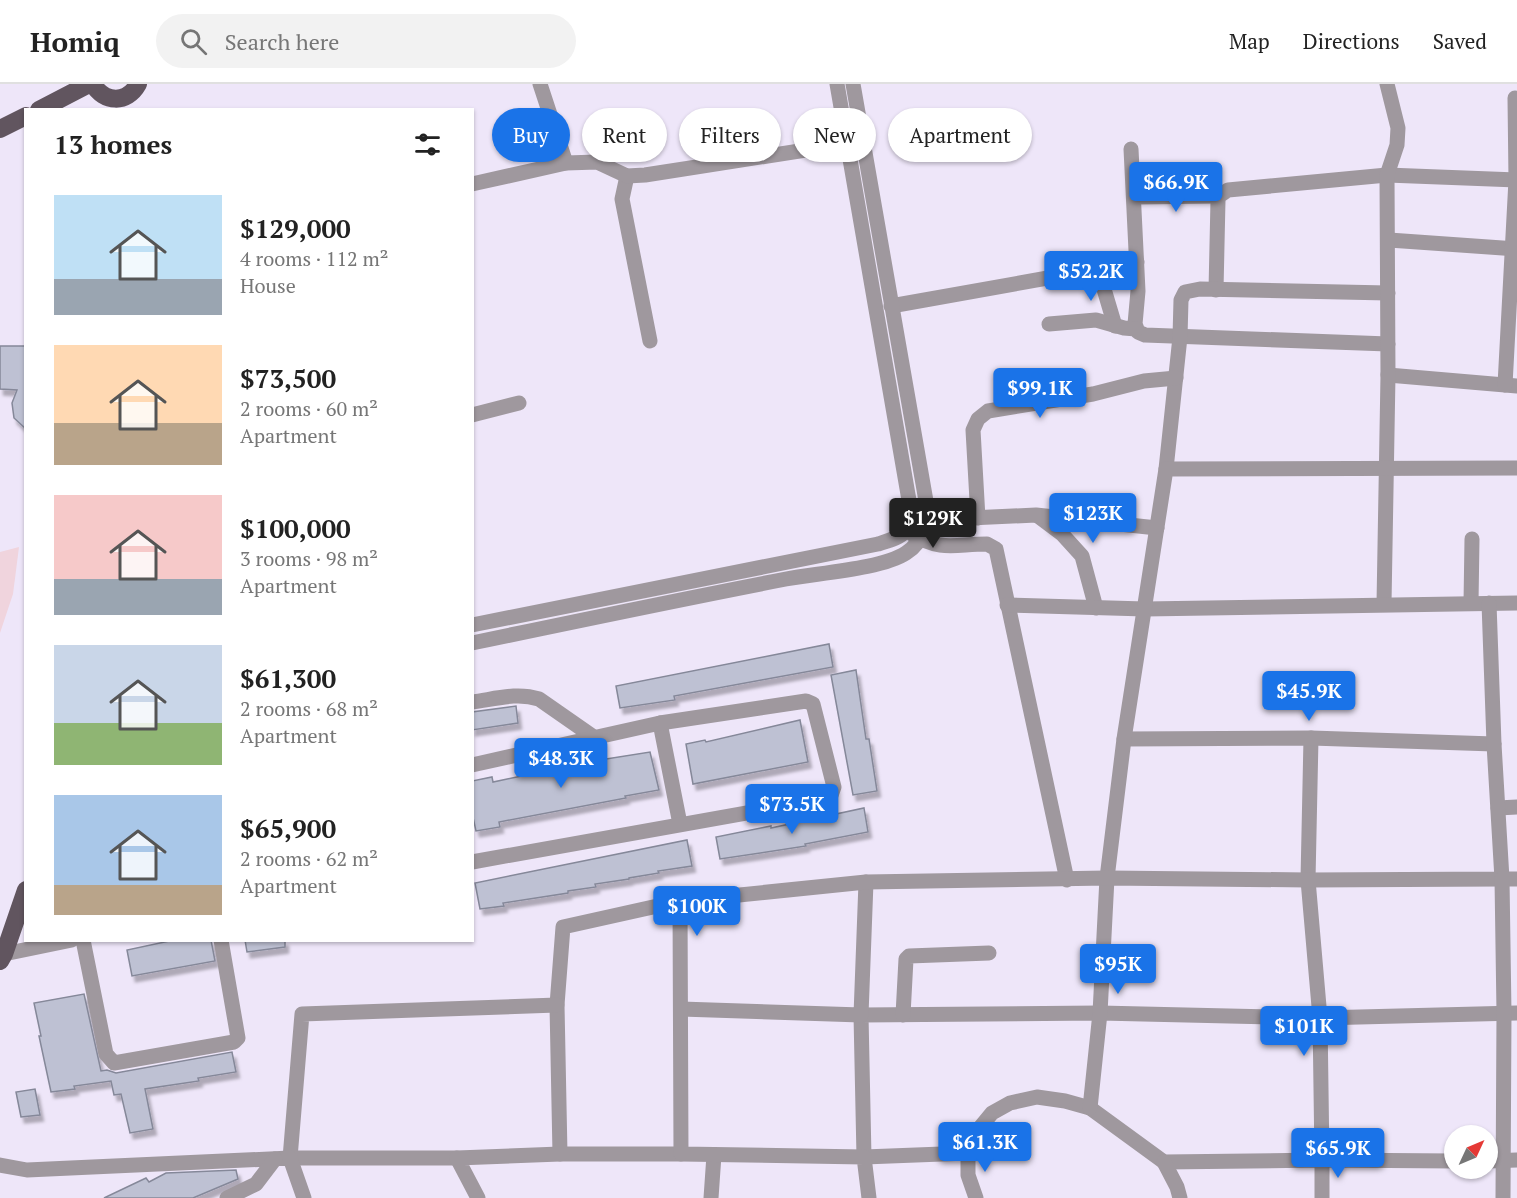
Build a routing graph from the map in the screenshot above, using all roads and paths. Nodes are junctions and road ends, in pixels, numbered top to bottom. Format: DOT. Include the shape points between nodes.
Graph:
graph roads {
  1 [pos="138,84"];
  2 [pos="540,84"];
  3 [pos="837,84"];
  4 [pos="853,84"];
  5 [pos="1388,84"];
  6 [pos="95,93"];
  7 [pos="1515,98"];
  8 [pos="121,104"];
  9 [pos="46,108"];
  10 [pos="844,108"];
  11 [pos="854,108"];
  12 [pos="24,117"];
  13 [pos="0,129"];
  14 [pos="1131,149"];
  15 [pos="793,152"];
  16 [pos="859,162"];
  17 [pos="566,163"];
  18 [pos="1388,175"];
  19 [pos="627,176"];
  20 [pos="1516,180"];
  21 [pos="474,184"];
  22 [pos="1219,196"];
  23 [pos="1134,197"];
  24 [pos="1389,240"];
  25 [pos="1514,248"];
  26 [pos="1137,262"];
  27 [pos="1098,269"];
  28 [pos="1216,290"];
  29 [pos="1388,292"];
  30 [pos="885,301"];
  31 [pos="1049,324"];
  32 [pos="1115,326"];
  33 [pos="1136,329"];
  34 [pos="1180,337"];
  35 [pos="650,341"];
  36 [pos="1388,344"];
  37 [pos="1388,375"];
  38 [pos="1176,378"];
  39 [pos="1511,385"];
  40 [pos="519,403"];
  41 [pos="474,414"];
  42 [pos="1386,468"];
  43 [pos="1517,468"];
  44 [pos="1166,470"];
  45 [pos="1036,515"];
  46 [pos="978,518"];
  47 [pos="927,520"];
  48 [pos="1157,528"];
  49 [pos="907,531"];
  50 [pos="920,539"];
  51 [pos="1472,539"];
  52 [pos="688,583"];
  53 [pos="691,598"];
  54 [pos="1471,603"];
  55 [pos="1489,603"];
  56 [pos="1517,603"];
  57 [pos="1384,604"];
  58 [pos="1007,605"];
  59 [pos="1095,608"];
  60 [pos="1145,609"];
  61 [pos="474,625"];
  62 [pos="474,643"];
  63 [pos="474,702"];
  64 [pos="660,723"];
  65 [pos="595,738"];
  66 [pos="1311,738"];
  67 [pos="1124,739"];
  68 [pos="1494,744"];
  69 [pos="474,765"];
  70 [pos="1517,807"];
  71 [pos="1498,808"];
  72 [pos="680,824"];
  73 [pos="474,862"];
  74 [pos="1107,878"];
  75 [pos="1510,879"];
  76 [pos="1067,880"];
  77 [pos="1308,880"];
  78 [pos="866,882"];
  79 [pos="24,896"];
  80 [pos="680,901"];
  81 [pos="64,942"];
  82 [pos="83,942"];
  83 [pos="221,942"];
  84 [pos="989,953"];
  85 [pos="2,958"];
  86 [pos="558,1005"];
  87 [pos="681,1009"];
  88 [pos="1100,1013"];
  89 [pos="1510,1013"];
  90 [pos="861,1015"];
  91 [pos="903,1015"];
  92 [pos="1320,1018"];
  93 [pos="1090,1108"];
  94 [pos="968,1152"];
  95 [pos="681,1154"];
  96 [pos="560,1155"];
  97 [pos="714,1155"];
  98 [pos="864,1157"];
  99 [pos="457,1158"];
  100 [pos="283,1159"];
  101 [pos="1322,1160"];
  102 [pos="1,1161"];
  103 [pos="1444,1161"];
  104 [pos="1503,1161"];
  105 [pos="1164,1162"];
  106 [pos="227,1198"];
  107 [pos="304,1198"];
  108 [pos="478,1198"];
  109 [pos="711,1198"];
  110 [pos="869,1198"];
  111 [pos="975,1198"];
  112 [pos="1180,1198"];
  113 [pos="1322,1198"];
  114 [pos="1503,1198"];
  1 -- 8 [label="main road"];
  2 -- 17 [label="street"];
  3 -- 10 [label="street"];
  4 -- 11 [label="street"];
  5 -- 18 [label="street" via="1398,128"];
  6 -- 8 [label="main road"];
  6 -- 9 [label="main road"];
  7 -- 20 [label="street"];
  12 -- 13 [label="main road"];
  14 -- 23 [label="street"];
  15 -- 19 [label="street"];
  16 -- 30 [label="street"];
  17 -- 19 [label="street" via="597,162"];
  17 -- 21 [label="street"];
  18 -- 20 [label="street"];
  18 -- 22 [label="street" via="1228,190"];
  18 -- 24 [label="street"];
  19 -- 35 [label="street" via="622,200"];
  20 -- 25 [label="street"];
  22 -- 23 [label="street"];
  22 -- 28 [label="street"];
  23 -- 26 [label="street"];
  24 -- 25 [label="street"];
  24 -- 29 [label="street"];
  25 -- 39 [label="street"];
  26 -- 27 [label="street"];
  26 -- 33 [label="street"];
  27 -- 30 [label="street"];
  27 -- 32 [label="street"];
  28 -- 29 [label="street"];
  28 -- 34 [label="street" via="1188,290 1182,295"];
  29 -- 36 [label="street"];
  30 -- 47 [label="street"];
  30 -- 49 [label="street" via="910,506"];
  31 -- 32 [label="street" via="1096,320"];
  32 -- 33 [label="street"];
  33 -- 34 [label="street" via="1145,335"];
  34 -- 36 [label="street"];
  34 -- 38 [label="street"];
  36 -- 37 [label="street"];
  37 -- 39 [label="street"];
  37 -- 42 [label="street"];
  38 -- 44 [label="street"];
  38 -- 46 [label="street" via="988,411 973,429"];
  40 -- 41 [label="street"];
  42 -- 43 [label="street"];
  42 -- 44 [label="street"];
  42 -- 57 [label="street"];
  44 -- 48 [label="street"];
  45 -- 46 [label="street"];
  45 -- 48 [label="street"];
  45 -- 59 [label="street" via="1062,534 1082,556"];
  46 -- 47 [label="street"];
  47 -- 50 [label="street"];
  48 -- 60 [label="street"];
  49 -- 50 [label="street"];
  49 -- 52 [label="street" via="878,544"];
  50 -- 53 [label="street" via="910,551 887,562"];
  50 -- 58 [label="street" via="955,548 993,546"];
  51 -- 54 [label="street"];
  52 -- 53 [label="street"];
  52 -- 61 [label="street"];
  53 -- 62 [label="street"];
  54 -- 55 [label="street"];
  54 -- 57 [label="street"];
  55 -- 56 [label="street"];
  55 -- 68 [label="street"];
  57 -- 60 [label="street"];
  58 -- 59 [label="street"];
  58 -- 76 [label="street"];
  59 -- 60 [label="street"];
  60 -- 67 [label="street"];
  63 -- 65 [label="street" via="529,696"];
  64 -- 65 [label="street"];
  64 -- 72 [label="street"];
  64 -- 72 [label="street" via="810,702 834,787 830,798"];
  65 -- 69 [label="street"];
  66 -- 67 [label="street"];
  66 -- 68 [label="street"];
  66 -- 77 [label="street"];
  67 -- 74 [label="street"];
  68 -- 71 [label="street"];
  70 -- 71 [label="street"];
  71 -- 75 [label="street"];
  72 -- 73 [label="street"];
  74 -- 76 [label="street"];
  74 -- 77 [label="street"];
  74 -- 88 [label="street"];
  75 -- 77 [label="street"];
  75 -- 89 [label="street"];
  76 -- 78 [label="street"];
  77 -- 92 [label="street"];
  78 -- 80 [label="street"];
  78 -- 90 [label="street"];
  79 -- 85 [label="main road"];
  80 -- 86 [label="street" via="563,927"];
  80 -- 87 [label="street"];
  81 -- 85 [label="street"];
  82 -- 83 [label="street" via="106,1054 114,1063 234,1042 238,1038"];
  84 -- 91 [label="street" via="909,956"];
  86 -- 96 [label="street"];
  86 -- 100 [label="street" via="302,1014"];
  87 -- 90 [label="street"];
  87 -- 95 [label="street"];
  88 -- 91 [label="street"];
  88 -- 92 [label="street"];
  88 -- 93 [label="street"];
  89 -- 92 [label="street"];
  89 -- 104 [label="street"];
  90 -- 91 [label="street"];
  90 -- 98 [label="street"];
  92 -- 101 [label="street"];
  93 -- 94 [label="street" via="1037,1097 1010,1103 992,1113 978,1130"];
  93 -- 105 [label="street"];
  94 -- 98 [label="street"];
  94 -- 111 [label="street" via="968,1175"];
  95 -- 96 [label="street"];
  95 -- 97 [label="street"];
  96 -- 99 [label="street"];
  97 -- 98 [label="street"];
  97 -- 109 [label="street"];
  98 -- 110 [label="street"];
  99 -- 100 [label="street"];
  99 -- 108 [label="street"];
  100 -- 102 [label="street" via="27,1170"];
  100 -- 106 [label="street" via="256,1184"];
  100 -- 107 [label="street"];
  101 -- 103 [label="street"];
  101 -- 105 [label="street"];
  101 -- 113 [label="street"];
  104 -- 114 [label="street"];
  105 -- 112 [label="street"];
}
